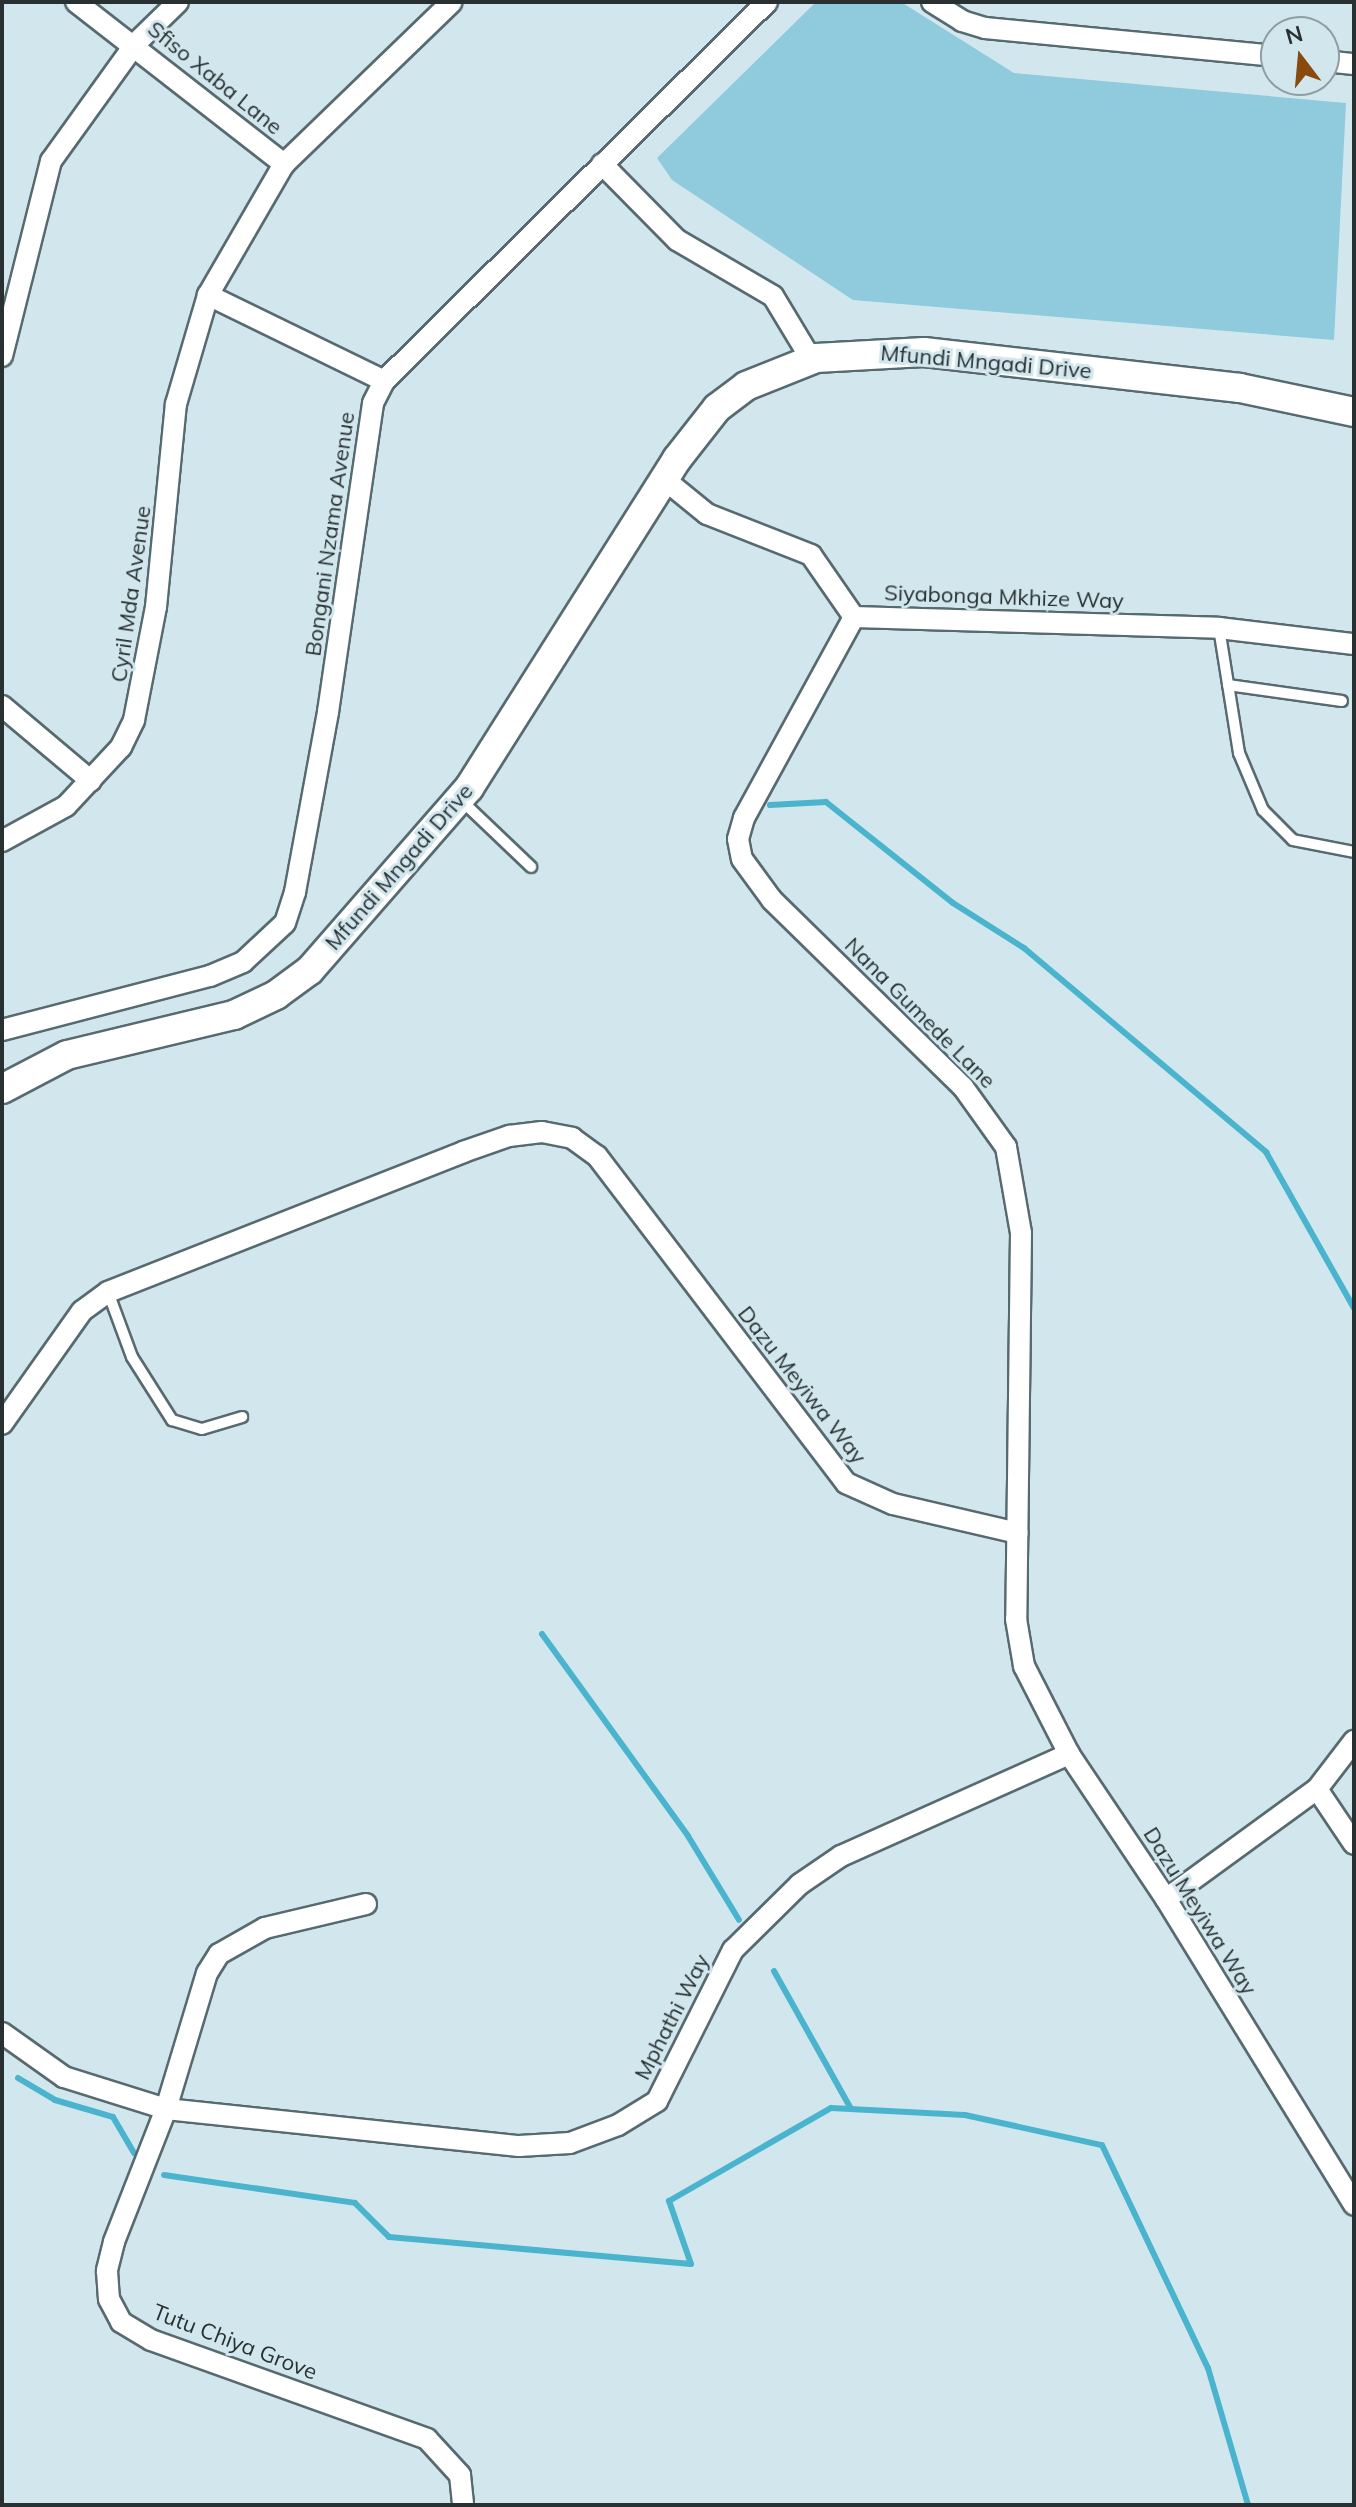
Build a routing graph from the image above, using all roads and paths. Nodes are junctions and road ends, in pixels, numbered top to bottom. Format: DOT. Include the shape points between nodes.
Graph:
graph roads {
  1 [pos="76,2"];
  2 [pos="178,2"];
  3 [pos="452,2"];
  4 [pos="767,2"];
  5 [pos="932,2"];
  6 [pos="135,44"];
  7 [pos="1260,54"];
  8 [pos="284,164"];
  9 [pos="602,164"];
  10 [pos="208,295"];
  11 [pos="2,356"];
  12 [pos="811,359"];
  13 [pos="384,381"];
  14 [pos="1354,412"];
  15 [pos="664,479"];
  16 [pos="854,617"];
  17 [pos="1219,628"];
  18 [pos="1354,644"];
  19 [pos="1228,685"];
  20 [pos="1342,701"];
  21 [pos="2,706"];
  22 [pos="91,781"];
  23 [pos="460,798"];
  24 [pos="738,839"];
  25 [pos="2,841"];
  26 [pos="1354,852"];
  27 [pos="531,867"];
  28 [pos="2,1030"];
  29 [pos="2,1089"];
  30 [pos="108,1292"];
  31 [pos="242,1417"];
  32 [pos="2,1424"];
  33 [pos="1018,1533"];
  34 [pos="1354,1741"];
  35 [pos="1069,1754"];
  36 [pos="1317,1789"];
  37 [pos="1354,1844"];
  38 [pos="1166,1899"];
  39 [pos="366,1904"];
  40 [pos="3,2037"];
  41 [pos="166,2109"];
  42 [pos="1354,2205"];
  43 [pos="463,2505"];
  1 -- 6 [label="street, Sfiso Xaba Lane"];
  2 -- 6 [label="street"];
  3 -- 8 [label="street, Cyril Mda Avenue"];
  4 -- 9 [label="street, Bongani Nzama Avenue"];
  5 -- 7 [label="street" via="985,28"];
  6 -- 8 [label="street, Sfiso Xaba Lane"];
  6 -- 11 [label="street" via="51,161"];
  8 -- 10 [label="street, Cyril Mda Avenue"];
  9 -- 12 [label="street" via="677,240 773,296"];
  9 -- 13 [label="street, Bongani Nzama Avenue"];
  10 -- 13 [label="street"];
  10 -- 22 [label="street, Cyril Mda Avenue" via="176,404 160,578 142,693 121,747"];
  12 -- 14 [label="street, Mfundi Mngadi Drive" via="924,352 1240,388"];
  12 -- 15 [label="street, Mfundi Mngadi Drive" via="746,386 717,408"];
  13 -- 28 [label="street, Bongani Nzama Avenue" via="373,403 328,712 285,923 243,962 210,976"];
  15 -- 16 [label="street" via="724,522 811,555"];
  15 -- 23 [label="street, Mfundi Mngadi Drive"];
  16 -- 17 [label="street, Siyabonga Mkhize Way"];
  16 -- 24 [label="street, Siyabonga Mkhize Way" via="763,779"];
  17 -- 18 [label="street, Siyabonga Mkhize Way"];
  17 -- 19 [label="lane"];
  19 -- 20 [label="lane"];
  19 -- 26 [label="lane" via="1239,753 1263,810 1293,840"];
  21 -- 22 [label="street"];
  22 -- 25 [label="street, Cyril Mda Avenue" via="34,828"];
  23 -- 27 [label="lane"];
  23 -- 29 [label="street, Mfundi Mngadi Drive" via="310,970 276,995 234,1015 67,1055"];
  24 -- 33 [label="street, Nana Gumede Lane" via="742,859 756,881 963,1087 1006,1147 1021,1233"];
  30 -- 31 [label="lane" via="132,1357 172,1420 202,1429"];
  30 -- 32 [label="street, Dazu Meyiwa Way" via="82,1311"];
  30 -- 33 [label="street, Dazu Meyiwa Way" via="509,1136 542,1132 572,1138 615,1178 846,1483 893,1504"];
  33 -- 35 [label="street, Dazu Meyiwa Way" via="1019,1646 1032,1688"];
  34 -- 36 [label="street"];
  35 -- 38 [label="street, Dazu Meyiwa Way"];
  35 -- 41 [label="street, Mphathi Way" via="841,1856 800,1884 733,1950 658,2100 618,2125 570,2143 519,2146"];
  36 -- 37 [label="street"];
  36 -- 38 [label="street"];
  38 -- 42 [label="street, Dazu Meyiwa Way"];
  39 -- 41 [label="street, Tutu Chiya Grove" via="265,1928 219,1954 196,2004"];
  40 -- 41 [label="street, Mphathi Way" via="64,2077"];
  41 -- 43 [label="street, Tutu Chiya Grove" via="107,2271 109,2299 121,2322 151,2340 427,2439 460,2475"];
}
